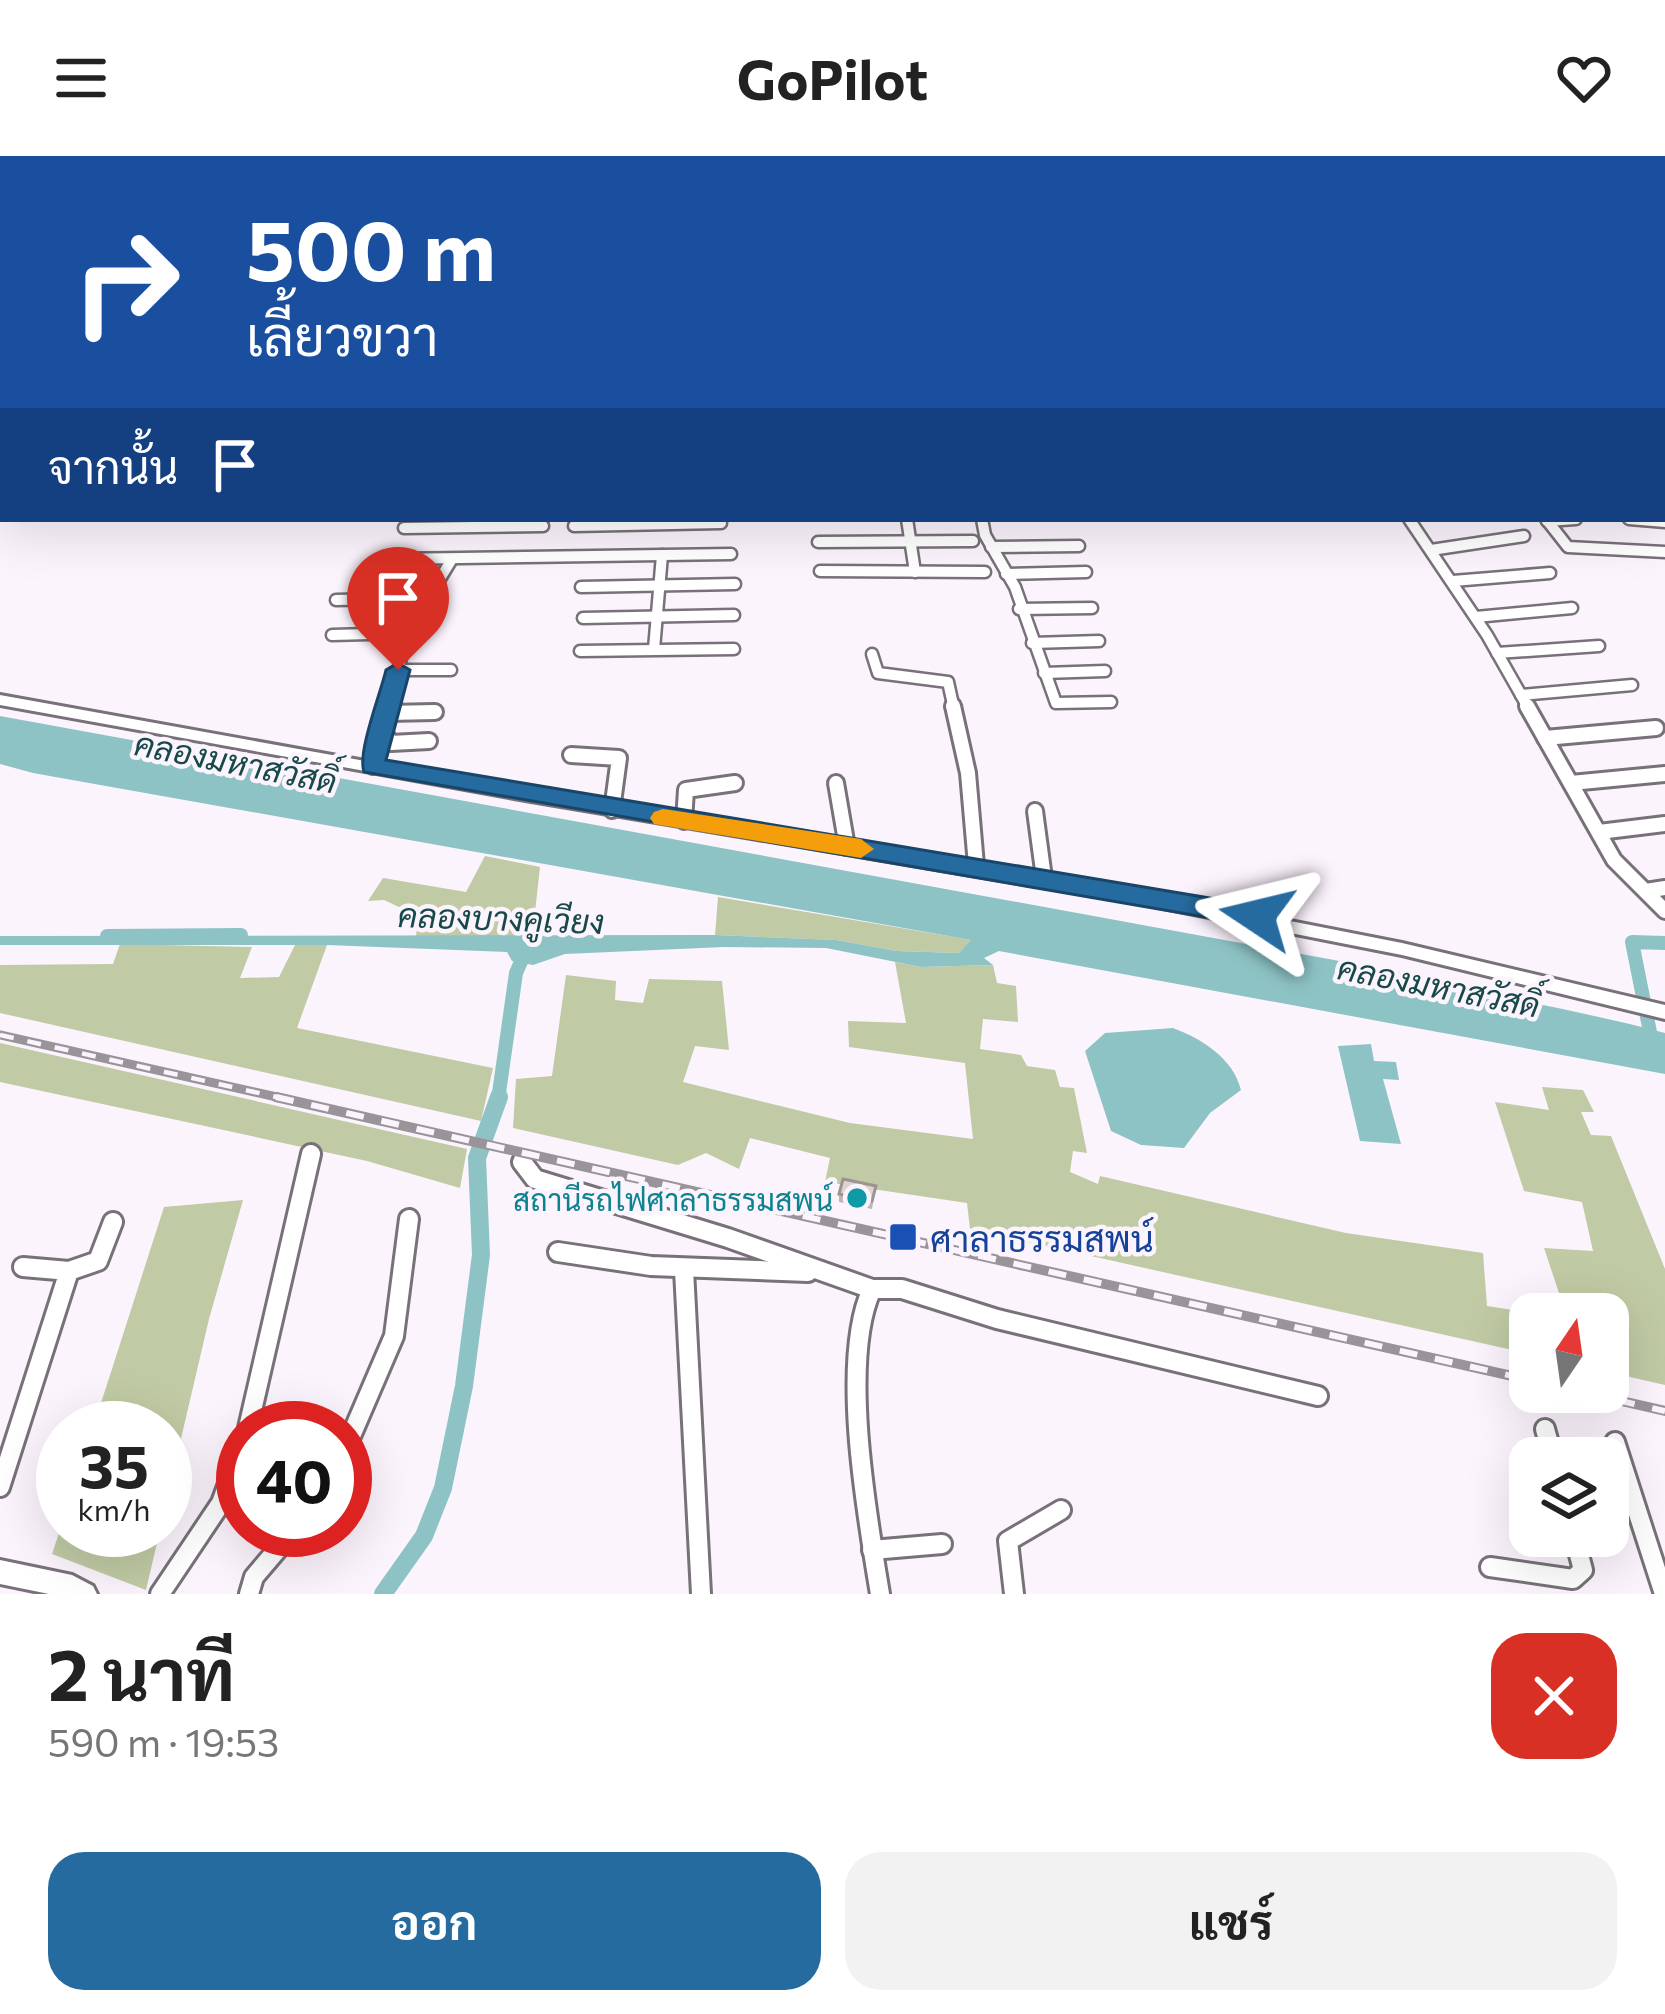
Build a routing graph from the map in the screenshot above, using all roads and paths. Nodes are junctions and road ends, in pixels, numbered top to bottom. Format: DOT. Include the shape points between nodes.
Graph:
graph roads {
  1 [pos="544,522"];
  2 [pos="574,522"];
  3 [pos="907,522"];
  4 [pos="983,522"];
  5 [pos="1410,522"];
  6 [pos="1548,522"];
  7 [pos="721,523"];
  8 [pos="404,528"];
  9 [pos="1524,536"];
  10 [pos="910,541"];
  11 [pos="973,541"];
  12 [pos="818,542"];
  13 [pos="1079,546"];
  14 [pos="991,547"];
  15 [pos="1432,550"];
  16 [pos="1665,552"];
  17 [pos="730,554"];
  18 [pos="662,555"];
  19 [pos="540,556"];
  20 [pos="568,556"];
  21 [pos="395,559"];
  22 [pos="452,559"];
  23 [pos="820,572"];
  24 [pos="915,572"];
  25 [pos="985,572"];
  26 [pos="1086,572"];
  27 [pos="1550,573"];
  28 [pos="1006,574"];
  29 [pos="1453,581"];
  30 [pos="735,584"];
  31 [pos="659,585"];
  32 [pos="581,587"];
  33 [pos="427,598"];
  34 [pos="336,600"];
  35 [pos="1092,608"];
  36 [pos="1572,608"];
  37 [pos="1019,609"];
  38 [pos="734,615"];
  39 [pos="657,616"];
  40 [pos="1476,617"];
  41 [pos="583,618"];
  42 [pos="406,633"];
  43 [pos="332,635"];
  44 [pos="1099,640"];
  45 [pos="1032,643"];
  46 [pos="1599,646"];
  47 [pos="734,649"];
  48 [pos="654,650"];
  49 [pos="580,651"];
  50 [pos="1498,653"];
  51 [pos="872,654"];
  52 [pos="398,670"];
  53 [pos="451,670"];
  54 [pos="1105,671"];
  55 [pos="1044,673"];
  56 [pos="1632,685"];
  57 [pos="1521,695"];
  58 [pos="0,700"];
  59 [pos="1111,702"];
  60 [pos="435,712"];
  61 [pos="388,713"];
  62 [pos="1656,728"];
  63 [pos="387,737"];
  64 [pos="1545,738"];
  65 [pos="429,741"];
  66 [pos="571,755"];
  67 [pos="373,766"];
  68 [pos="1665,773"];
  69 [pos="735,783"];
  70 [pos="836,783"];
  71 [pos="1571,784"];
  72 [pos="612,810"];
  73 [pos="1035,811"];
  74 [pos="684,821"];
  75 [pos="1665,824"];
  76 [pos="1599,832"];
  77 [pos="847,847"];
  78 [pos="976,866"];
  79 [pos="1044,878"];
  80 [pos="1665,888"];
  81 [pos="1646,891"];
  82 [pos="1665,911"];
  83 [pos="1665,1012"];
  84 [pos="311,1154"];
  85 [pos="522,1162"];
  86 [pos="409,1219"];
  87 [pos="113,1222"];
  88 [pos="558,1252"];
  89 [pos="22,1267"];
  90 [pos="684,1270"];
  91 [pos="69,1271"];
  92 [pos="820,1273"];
  93 [pos="872,1289"];
  94 [pos="1318,1396"];
  95 [pos="254,1401"];
  96 [pos="366,1401"];
  97 [pos="1545,1429"];
  98 [pos="1547,1437"];
  99 [pos="1629,1485"];
  100 [pos="0,1487"];
  101 [pos="216,1508"];
  102 [pos="1061,1510"];
  103 [pos="942,1544"];
  104 [pos="872,1550"];
  105 [pos="271,1557"];
  106 [pos="1580,1557"];
  107 [pos="1490,1567"];
  108 [pos="0,1572"];
  109 [pos="23,1585"];
  110 [pos="85,1594"];
  111 [pos="160,1594"];
  112 [pos="249,1594"];
  113 [pos="701,1594"];
  114 [pos="880,1594"];
  115 [pos="1014,1594"];
  116 [pos="1664,1594"];
  1 -- 8 [label="street"];
  1 -- 19 [label="street"];
  2 -- 7 [label="street"];
  2 -- 20 [label="street"];
  3 -- 10 [label="street"];
  4 -- 14 [label="street"];
  5 -- 15 [label="street"];
  6 -- 16 [label="street" via="1568,547"];
  9 -- 15 [label="street"];
  10 -- 11 [label="street"];
  10 -- 12 [label="street"];
  10 -- 24 [label="street"];
  13 -- 14 [label="street"];
  14 -- 28 [label="street"];
  15 -- 29 [label="street"];
  17 -- 18 [label="street"];
  18 -- 20 [label="street"];
  18 -- 31 [label="street"];
  19 -- 20 [label="street"];
  19 -- 22 [label="street"];
  21 -- 22 [label="street"];
  22 -- 33 [label="street"];
  23 -- 24 [label="street"];
  24 -- 25 [label="street"];
  26 -- 28 [label="street"];
  27 -- 29 [label="street"];
  28 -- 37 [label="street"];
  29 -- 40 [label="street"];
  30 -- 31 [label="street"];
  31 -- 32 [label="street"];
  31 -- 39 [label="street"];
  33 -- 34 [label="street"];
  33 -- 42 [label="street"];
  35 -- 37 [label="street"];
  36 -- 40 [label="street"];
  37 -- 45 [label="street"];
  38 -- 39 [label="street"];
  39 -- 41 [label="street"];
  39 -- 48 [label="street"];
  40 -- 50 [label="street"];
  42 -- 43 [label="street"];
  42 -- 52 [label="street"];
  44 -- 45 [label="street"];
  45 -- 55 [label="street"];
  46 -- 50 [label="street"];
  47 -- 48 [label="street"];
  48 -- 49 [label="street"];
  50 -- 57 [label="street"];
  51 -- 78 [label="street" via="878,673 948,682 968,773"];
  52 -- 53 [label="street"];
  52 -- 61 [label="street"];
  54 -- 55 [label="street"];
  55 -- 59 [label="street" via="1056,703"];
  56 -- 57 [label="street"];
  57 -- 64 [label="street"];
  58 -- 67 [label="street"];
  60 -- 61 [label="street"];
  61 -- 63 [label="street"];
  62 -- 64 [label="street"];
  63 -- 65 [label="street"];
  63 -- 67 [label="street" via="376,741"];
  64 -- 71 [label="street"];
  66 -- 72 [label="street" via="619,758"];
  67 -- 72 [label="street"];
  68 -- 71 [label="street"];
  69 -- 74 [label="street" via="686,790"];
  70 -- 77 [label="street"];
  71 -- 76 [label="street"];
  72 -- 74 [label="street"];
  73 -- 79 [label="street"];
  74 -- 77 [label="street"];
  75 -- 76 [label="street"];
  76 -- 81 [label="street"];
  77 -- 78 [label="street"];
  78 -- 79 [label="street"];
  79 -- 83 [label="street" via="1326,929"];
  80 -- 81 [label="street"];
  81 -- 82 [label="street"];
  84 -- 95 [label="street"];
  85 -- 92 [label="street" via="535,1179"];
  86 -- 96 [label="street" via="394,1336"];
  87 -- 91 [label="street" via="98,1261"];
  88 -- 90 [label="street"];
  89 -- 91 [label="street"];
  90 -- 92 [label="street"];
  90 -- 113 [label="street"];
  91 -- 100 [label="street"];
  92 -- 93 [label="street"];
  93 -- 94 [label="street" via="902,1289"];
  93 -- 104 [label="street" via="858,1316"];
  97 -- 98 [label="street"];
  99 -- 116 [label="street"];
  101 -- 111 [label="street"];
  102 -- 115 [label="street" via="1008,1541"];
  103 -- 104 [label="street"];
  104 -- 114 [label="street"];
  105 -- 112 [label="street"];
  106 -- 107 [label="street" via="1583,1570 1573,1579"];
  108 -- 109 [label="street"];
  109 -- 110 [label="street"];
}
